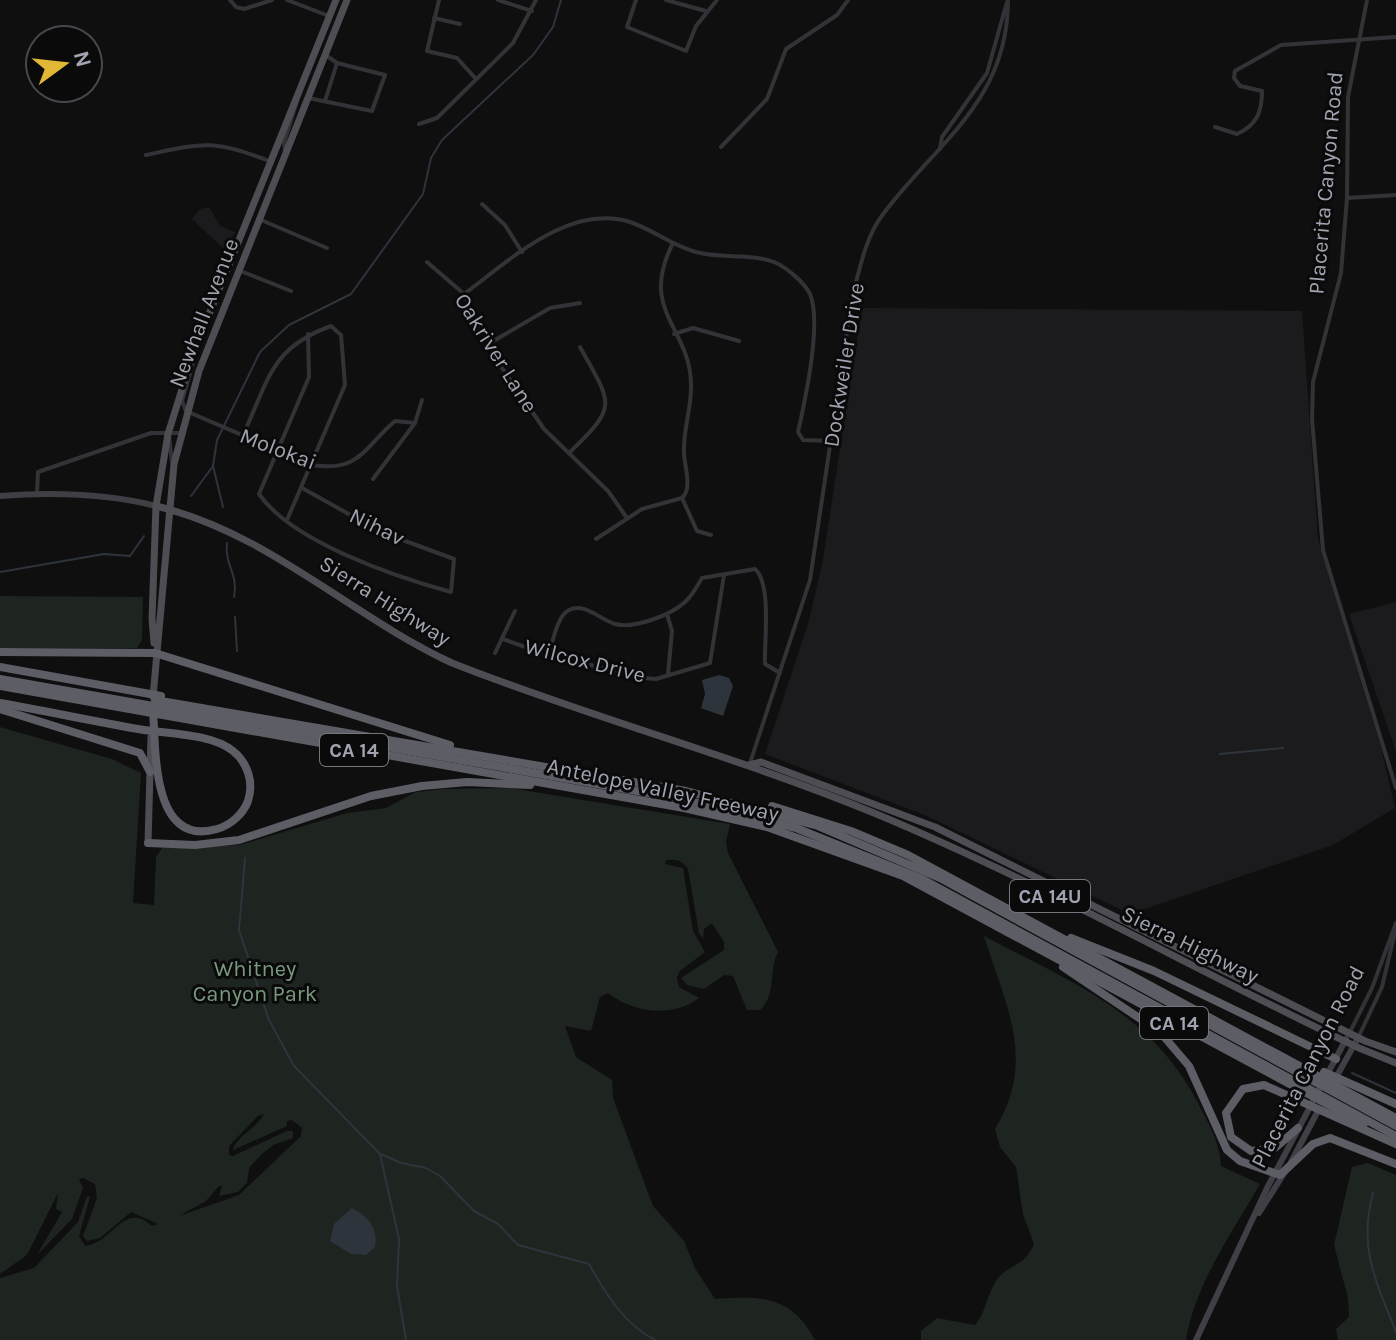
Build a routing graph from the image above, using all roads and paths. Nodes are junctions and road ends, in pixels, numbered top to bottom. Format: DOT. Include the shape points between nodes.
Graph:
graph roads {
  1 [pos="230,0"];
  2 [pos="272,0"];
  3 [pos="287,0"];
  4 [pos="336,0"];
  5 [pos="347,0"];
  6 [pos="439,0"];
  7 [pos="498,0"];
  8 [pos="536,0"];
  9 [pos="636,0"];
  10 [pos="666,0"];
  11 [pos="717,0"];
  12 [pos="848,0"];
  13 [pos="1008,0"];
  14 [pos="1367,0"];
  15 [pos="532,11"];
  16 [pos="708,11"];
  17 [pos="329,16"];
  18 [pos="434,18"];
  19 [pos="460,24"];
  20 [pos="1396,37"];
  21 [pos="1359,38"];
  22 [pos="325,55"];
  23 [pos="337,63"];
  24 [pos="476,79"];
  25 [pos="308,98"];
  26 [pos="298,99"];
  27 [pos="325,101"];
  28 [pos="419,124"];
  29 [pos="1215,127"];
  30 [pos="721,147"];
  31 [pos="286,152"];
  32 [pos="146,155"];
  33 [pos="272,162"];
  34 [pos="1396,195"];
  35 [pos="1347,198"];
  36 [pos="266,199"];
  37 [pos="482,204"];
  38 [pos="259,219"];
  39 [pos="250,231"];
  40 [pos="672,245"];
  41 [pos="327,248"];
  42 [pos="522,252"];
  43 [pos="427,262"];
  44 [pos="238,270"];
  45 [pos="291,291"];
  46 [pos="464,294"];
  47 [pos="580,303"];
  48 [pos="308,334"];
  49 [pos="674,334"];
  50 [pos="739,341"];
  51 [pos="490,343"];
  52 [pos="580,347"];
  53 [pos="193,354"];
  54 [pos="422,400"];
  55 [pos="186,411"];
  56 [pos="415,423"];
  57 [pos="180,433"];
  58 [pos="168,434"];
  59 [pos="243,435"];
  60 [pos="831,441"];
  61 [pos="277,452"];
  62 [pos="569,453"];
  63 [pos="174,464"];
  64 [pos="312,465"];
  65 [pos="373,479"];
  66 [pos="302,488"];
  67 [pos="37,493"];
  68 [pos="0,496"];
  69 [pos="682,498"];
  70 [pos="156,506"];
  71 [pos="168,508"];
  72 [pos="627,518"];
  73 [pos="287,520"];
  74 [pos="711,535"];
  75 [pos="596,539"];
  76 [pos="724,575"];
  77 [pos="515,611"];
  78 [pos="667,614"];
  79 [pos="503,639"];
  80 [pos="0,652"];
  81 [pos="155,653"];
  82 [pos="495,653"];
  83 [pos="549,654"];
  84 [pos="0,667"];
  85 [pos="780,673"];
  86 [pos="668,675"];
  87 [pos="0,676"];
  88 [pos="0,686"];
  89 [pos="136,700"];
  90 [pos="0,703"];
  91 [pos="153,705"];
  92 [pos="170,706"];
  93 [pos="0,709"];
  94 [pos="450,745"];
  95 [pos="749,765"];
  96 [pos="150,772"];
  97 [pos="540,783"];
  98 [pos="1396,788"];
  99 [pos="728,805"];
  100 [pos="791,814"];
  101 [pos="148,843"];
  102 [pos="1396,926"];
  103 [pos="1064,937"];
  104 [pos="1050,955"];
  105 [pos="1351,1040"];
  106 [pos="1396,1052"];
  107 [pos="1336,1059"];
  108 [pos="1396,1063"];
  109 [pos="1306,1082"];
  110 [pos="1343,1089"];
  111 [pos="1396,1104"];
  112 [pos="1396,1118"];
  113 [pos="1396,1126"];
  114 [pos="1298,1128"];
  115 [pos="1396,1141"];
  116 [pos="1396,1164"];
  117 [pos="1285,1173"];
  118 [pos="1274,1175"];
  119 [pos="1250,1226"];
  120 [pos="1196,1340"];
  1 -- 2 [label="street" via="244,9"];
  3 -- 17 [label="street"];
  4 -- 17 [label="main road, Newhall Avenue"];
  5 -- 22 [label="main road, Newhall Avenue"];
  6 -- 18 [label="street"];
  7 -- 15 [label="street"];
  8 -- 15 [label="street"];
  9 -- 16 [label="street" via="627,27 686,51"];
  10 -- 16 [label="street"];
  11 -- 16 [label="street"];
  12 -- 30 [label="street" via="837,15 786,49 767,99"];
  13 -- 60 [label="street, Dockweiler Drive" via="987,73 942,137 940,149 879,220 864,255 852,298"];
  14 -- 21 [label="street, Placerita Canyon Road"];
  15 -- 24 [label="street" via="513,43"];
  17 -- 26 [label="main road, Newhall Avenue"];
  18 -- 19 [label="street"];
  18 -- 24 [label="street" via="427,51 457,58"];
  20 -- 21 [label="street"];
  21 -- 29 [label="street" via="1281,45 1241,67 1234,78 1240,86 1262,91 1259,115 1237,134"];
  21 -- 35 [label="street, Placerita Canyon Road" via="1348,97"];
  22 -- 23 [label="street"];
  22 -- 25 [label="main road, Newhall Avenue"];
  23 -- 27 [label="street"];
  23 -- 27 [label="street" via="385,75 372,111"];
  24 -- 28 [label="street" via="437,118"];
  25 -- 27 [label="street"];
  25 -- 31 [label="main road, Newhall Avenue"];
  26 -- 31 [label="street"];
  26 -- 33 [label="main road, Newhall Avenue"];
  31 -- 36 [label="main road, Newhall Avenue"];
  32 -- 33 [label="street" via="221,145"];
  33 -- 36 [label="main road"];
  33 -- 39 [label="main road, Newhall Avenue"];
  34 -- 35 [label="street"];
  35 -- 98 [label="street, Placerita Canyon Road" via="1339,284 1313,382 1320,533"];
  36 -- 38 [label="main road, Newhall Avenue"];
  37 -- 42 [label="street" via="505,225"];
  38 -- 39 [label="main road, Newhall Avenue"];
  38 -- 41 [label="street"];
  39 -- 44 [label="main road, Newhall Avenue"];
  39 -- 53 [label="main road, Newhall Avenue"];
  40 -- 42 [label="street" via="628,222 593,218 557,230"];
  40 -- 49 [label="street" via="660,281 662,307"];
  40 -- 60 [label="street" via="773,262 809,293 815,316 798,432 803,440"];
  42 -- 46 [label="street"];
  43 -- 46 [label="street, Oakriver Lane"];
  44 -- 45 [label="street"];
  44 -- 55 [label="main road, Newhall Avenue"];
  46 -- 51 [label="street, Oakriver Lane"];
  47 -- 51 [label="street" via="550,308"];
  48 -- 59 [label="street" via="280,356"];
  48 -- 61 [label="street" via="309,377"];
  48 -- 64 [label="street" via="331,326 341,335 345,385"];
  49 -- 50 [label="street" via="693,328"];
  49 -- 69 [label="street" via="691,382 684,450 687,490"];
  51 -- 62 [label="street, Oakriver Lane" via="544,429"];
  52 -- 62 [label="street" via="604,390 606,408 599,424"];
  53 -- 55 [label="street" via="182,401"];
  53 -- 58 [label="main road, Newhall Avenue"];
  54 -- 56 [label="street"];
  55 -- 57 [label="main road, Newhall Avenue"];
  55 -- 59 [label="street, Molokai"];
  56 -- 64 [label="street, Molokai" via="395,421 369,452 352,460 330,468"];
  56 -- 65 [label="street"];
  57 -- 58 [label="street"];
  57 -- 63 [label="main road, Newhall Avenue"];
  58 -- 63 [label="street"];
  58 -- 67 [label="street" via="151,433 38,472"];
  58 -- 70 [label="main road, Newhall Avenue"];
  59 -- 61 [label="street, Molokai"];
  60 -- 85 [label="street, Dockweiler Drive" via="810,580"];
  61 -- 64 [label="street, Molokai"];
  61 -- 73 [label="street" via="259,494"];
  62 -- 72 [label="street, Oakriver Lane"];
  63 -- 71 [label="main road, Newhall Avenue"];
  64 -- 66 [label="street"];
  66 -- 73 [label="street"];
  66 -- 73 [label="street, Nihav" via="381,532 454,559 451,592 364,565"];
  67 -- 68 [label="main road, Sierra Highway"];
  67 -- 70 [label="main road, Sierra Highway" via="118,497"];
  69 -- 72 [label="street"];
  69 -- 74 [label="street" via="697,531"];
  70 -- 71 [label="main road, Sierra Highway"];
  70 -- 81 [label="main road, Newhall Avenue"];
  71 -- 81 [label="main road, Newhall Avenue"];
  71 -- 95 [label="main road, Sierra Highway / CA 14U" via="270,551 452,663"];
  72 -- 75 [label="street"];
  76 -- 78 [label="street" via="701,579 686,602"];
  76 -- 85 [label="street" via="755,569 760,573 764,659 767,667"];
  76 -- 86 [label="street, Wilcox Drive" via="712,660"];
  77 -- 79 [label="street"];
  78 -- 83 [label="street" via="620,625 582,608 571,609 562,616"];
  78 -- 86 [label="street" via="672,631"];
  79 -- 82 [label="street"];
  79 -- 83 [label="street, Wilcox Drive"];
  80 -- 81 [label="highway"];
  81 -- 91 [label="main road, Newhall Avenue"];
  81 -- 94 [label="highway"];
  83 -- 86 [label="street, Wilcox Drive" via="628,675"];
  84 -- 89 [label="highway, Antelope Valley Freeway / CA 14"];
  85 -- 95 [label="street, Dockweiler Drive"];
  87 -- 89 [label="highway"];
  88 -- 89 [label="highway, Antelope Valley Freeway / CA 14"];
  89 -- 92 [label="highway, Antelope Valley Freeway / CA 14"];
  89 -- 92 [label="highway, Antelope Valley Freeway / CA 14"];
  90 -- 91 [label="highway" via="135,729 169,734 219,744 233,751 249,778 247,801 227,825 204,831 189,828 166,807 159,782"];
  91 -- 96 [label="main road, Newhall Avenue"];
  92 -- 94 [label="highway, Antelope Valley Freeway / CA 14"];
  92 -- 97 [label="highway, Antelope Valley Freeway / CA 14"];
  92 -- 99 [label="highway"];
  93 -- 96 [label="highway" via="140,753"];
  94 -- 99 [label="highway, Antelope Valley Freeway / CA 14"];
  95 -- 105 [label="main road, Sierra Highway / CA 14U" via="955,848"];
  95 -- 105 [label="main road, Sierra Highway / CA 14U" via="761,762 795,773 935,827"];
  96 -- 101 [label="main road, Newhall Avenue"];
  97 -- 99 [label="highway, Antelope Valley Freeway / CA 14"];
  97 -- 101 [label="highway" via="413,787 239,840"];
  99 -- 100 [label="highway, Antelope Valley Freeway / CA 14"];
  99 -- 104 [label="highway, Antelope Valley Freeway / CA 14" via="767,827 903,876"];
  99 -- 109 [label="highway" via="922,879"];
  100 -- 103 [label="highway, Antelope Valley Freeway / CA 14" via="908,855"];
  100 -- 109 [label="highway" via="940,878"];
  102 -- 105 [label="street, Placerita Canyon Road"];
  102 -- 105 [label="street, Placerita Canyon Road" via="1385,979"];
  103 -- 107 [label="highway" via="1154,971"];
  103 -- 109 [label="highway, Antelope Valley Freeway / CA 14" via="1301,1065"];
  104 -- 109 [label="highway, Antelope Valley Freeway / CA 14"];
  104 -- 118 [label="highway" via="1171,1043 1189,1066 1227,1150"];
  105 -- 106 [label="main road, Sierra Highway / CA 14U"];
  105 -- 107 [label="main road, Placerita Canyon Road"];
  105 -- 108 [label="main road, Sierra Highway / CA 14U"];
  105 -- 117 [label="main road, Placerita Canyon Road"];
  107 -- 114 [label="main road, Placerita Canyon Road"];
  109 -- 110 [label="highway"];
  109 -- 110 [label="highway"];
  109 -- 114 [label="highway" via="1249,1086 1233,1099 1225,1120 1231,1137 1251,1151 1275,1148"];
  109 -- 115 [label="highway, Antelope Valley Freeway / CA 14" via="1338,1111"];
  110 -- 111 [label="highway"];
  110 -- 112 [label="highway"];
  110 -- 113 [label="highway"];
  114 -- 118 [label="main road, Placerita Canyon Road"];
  116 -- 117 [label="highway" via="1327,1138 1313,1144"];
  117 -- 118 [label="highway"];
  117 -- 119 [label="main road, Placerita Canyon Road"];
  118 -- 119 [label="main road, Placerita Canyon Road"];
  119 -- 120 [label="main road, Placerita Canyon Road"];
}
